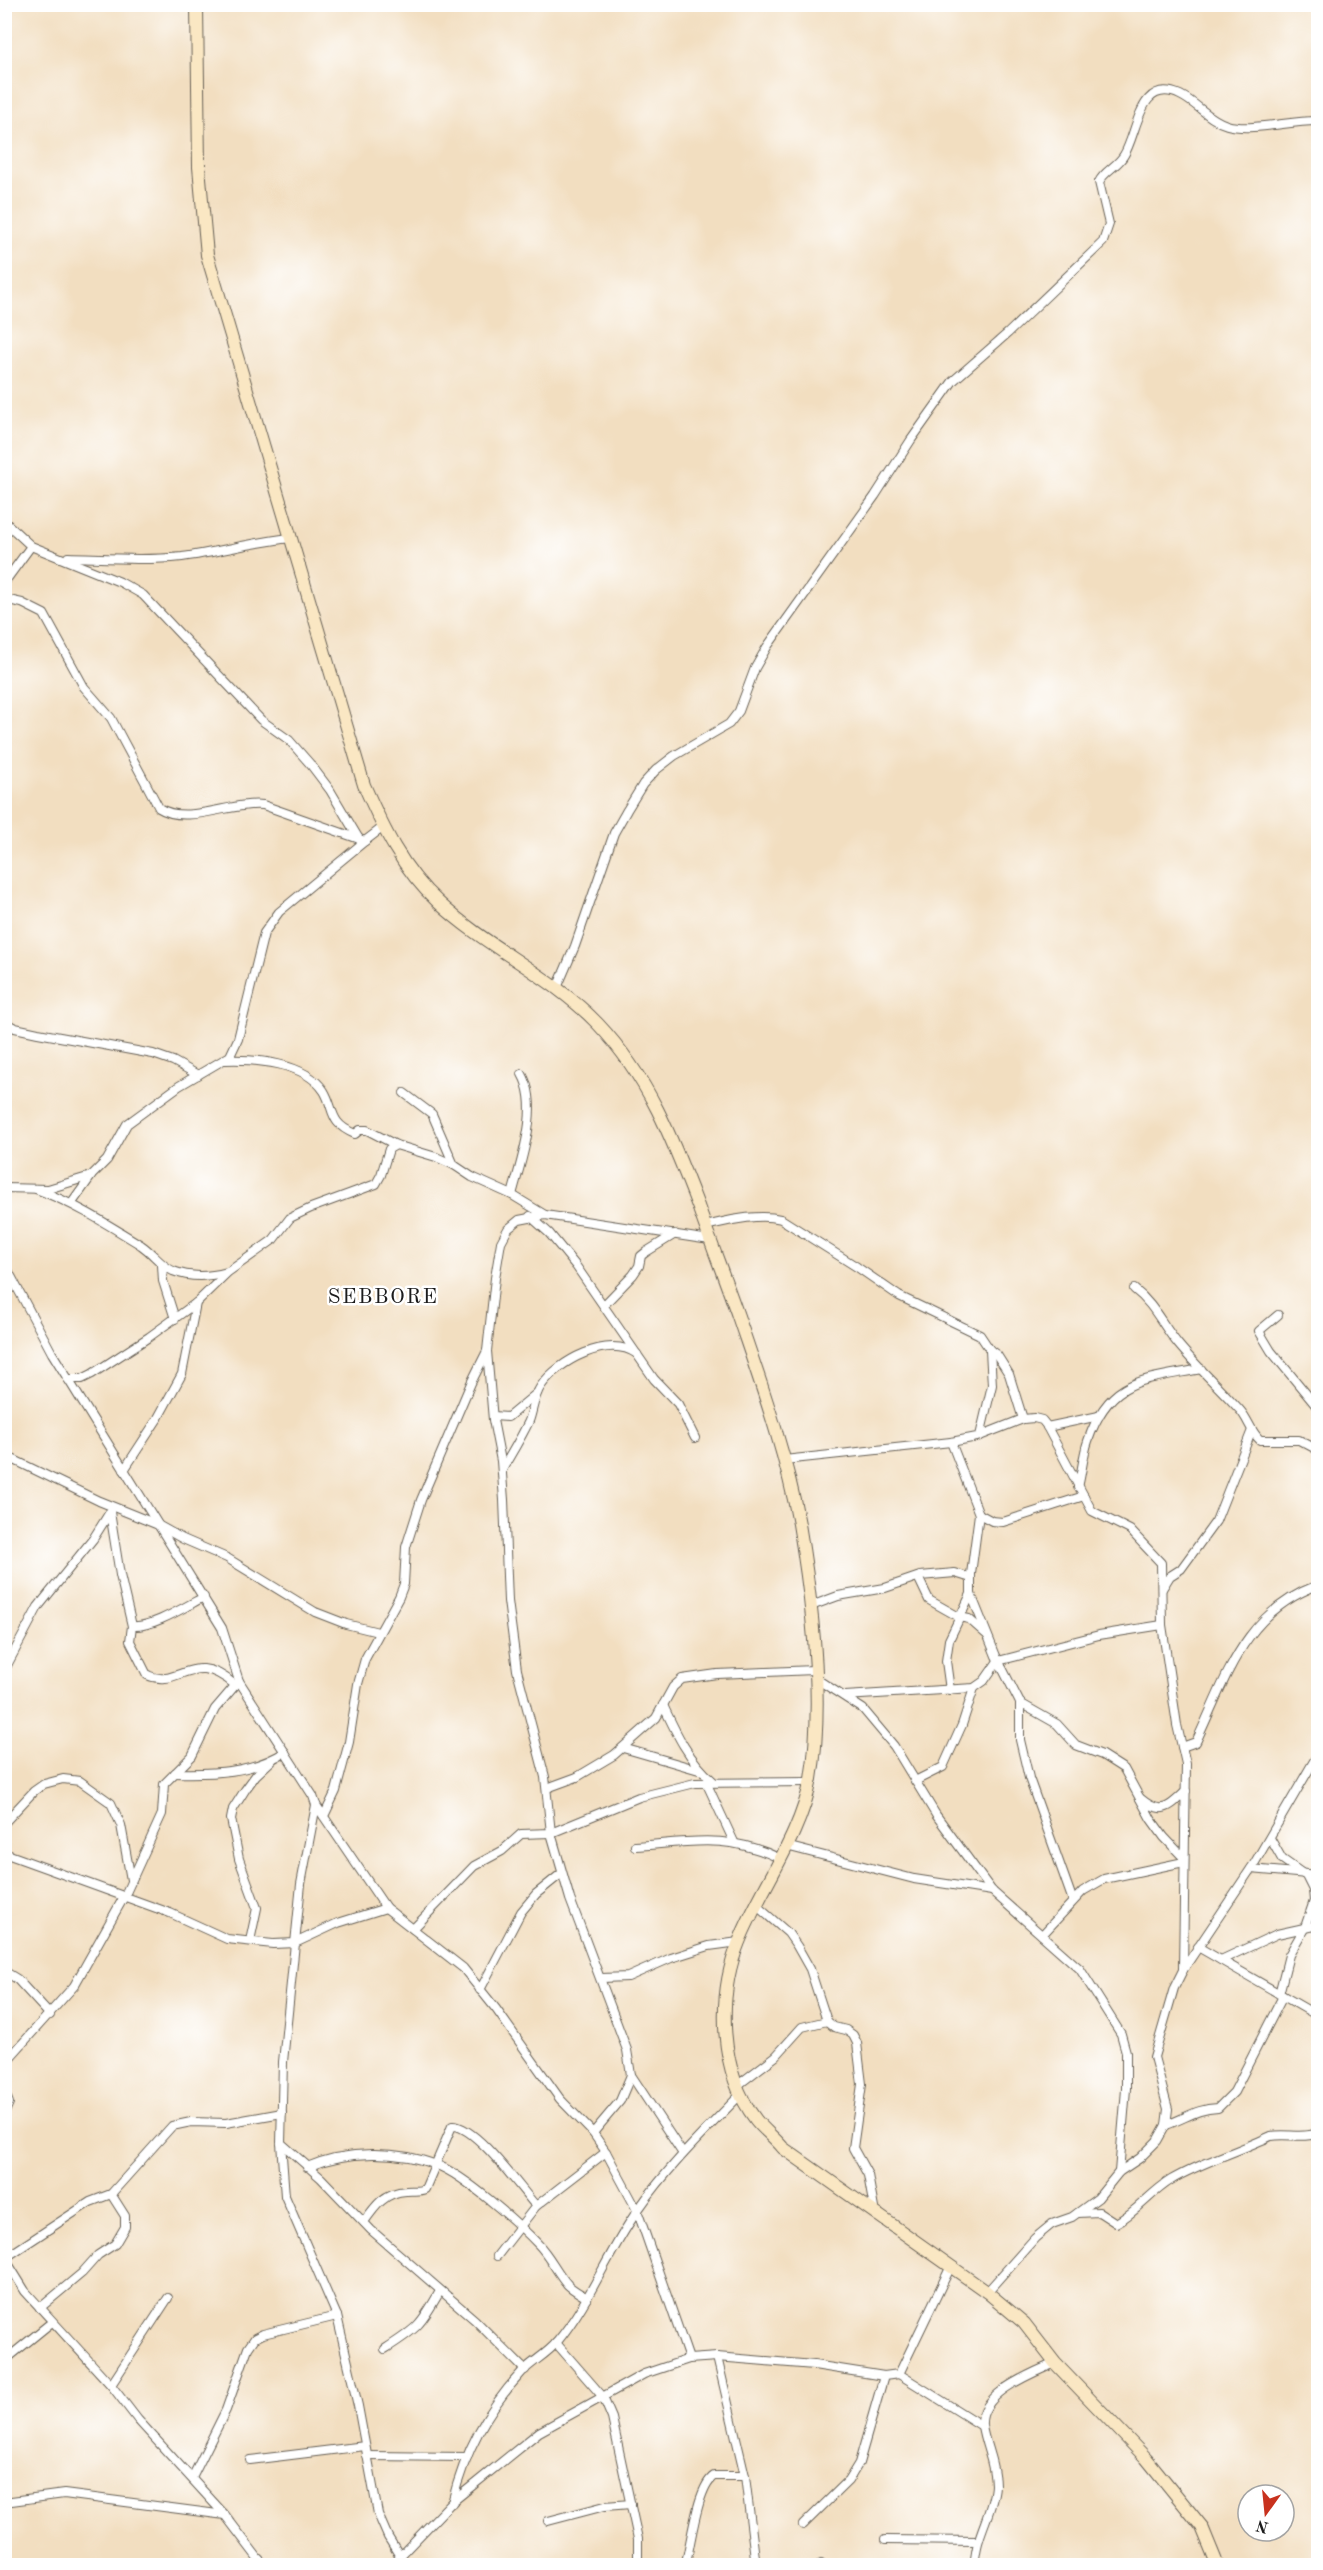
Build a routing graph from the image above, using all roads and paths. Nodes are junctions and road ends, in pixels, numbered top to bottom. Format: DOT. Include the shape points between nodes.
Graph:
graph roads {
  1 [pos="197,4"];
  2 [pos="1318,121"];
  3 [pos="4,521"];
  4 [pos="291,538"];
  5 [pos="31,546"];
  6 [pos="61,556"];
  7 [pos="4,584"];
  8 [pos="4,599"];
  9 [pos="382,828"];
  10 [pos="362,840"];
  11 [pos="557,988"];
  12 [pos="4,1022"];
  13 [pos="221,1061"];
  14 [pos="522,1074"];
  15 [pos="198,1075"];
  16 [pos="404,1093"];
  17 [pos="396,1145"];
  18 [pos="454,1165"];
  19 [pos="92,1176"];
  20 [pos="4,1188"];
  21 [pos="36,1189"];
  22 [pos="512,1195"];
  23 [pos="72,1203"];
  24 [pos="545,1215"];
  25 [pos="530,1216"];
  26 [pos="705,1226"];
  27 [pos="675,1234"];
  28 [pos="710,1240"];
  29 [pos="4,1263"];
  30 [pos="162,1265"];
  31 [pos="228,1272"];
  32 [pos="1134,1289"];
  33 [pos="196,1303"];
  34 [pos="604,1305"];
  35 [pos="1278,1316"];
  36 [pos="175,1319"];
  37 [pos="990,1350"];
  38 [pos="488,1351"];
  39 [pos="639,1356"];
  40 [pos="1201,1369"];
  41 [pos="68,1379"];
  42 [pos="82,1379"];
  43 [pos="76,1391"];
  44 [pos="537,1393"];
  45 [pos="1318,1408"];
  46 [pos="493,1416"];
  47 [pos="1099,1416"];
  48 [pos="1023,1419"];
  49 [pos="1047,1427"];
  50 [pos="1252,1430"];
  51 [pos="980,1436"];
  52 [pos="695,1438"];
  53 [pos="951,1442"];
  54 [pos="1318,1450"];
  55 [pos="4,1455"];
  56 [pos="784,1461"];
  57 [pos="124,1470"];
  58 [pos="502,1470"];
  59 [pos="1078,1487"];
  60 [pos="1084,1496"];
  61 [pos="111,1509"];
  62 [pos="979,1514"];
  63 [pos="156,1524"];
  64 [pos="973,1559"];
  65 [pos="956,1574"];
  66 [pos="918,1577"];
  67 [pos="971,1578"];
  68 [pos="1318,1585"];
  69 [pos="1162,1589"];
  70 [pos="971,1594"];
  71 [pos="204,1597"];
  72 [pos="811,1606"];
  73 [pos="959,1617"];
  74 [pos="132,1626"];
  75 [pos="1162,1626"];
  76 [pos="378,1632"];
  77 [pos="989,1637"];
  78 [pos="998,1661"];
  79 [pos="6,1666"];
  80 [pos="814,1674"];
  81 [pos="237,1683"];
  82 [pos="974,1688"];
  83 [pos="950,1690"];
  84 [pos="845,1696"];
  85 [pos="1020,1703"];
  86 [pos="663,1706"];
  87 [pos="1182,1747"];
  88 [pos="623,1748"];
  89 [pos="285,1752"];
  90 [pos="1318,1754"];
  91 [pos="272,1760"];
  92 [pos="699,1770"];
  93 [pos="175,1773"];
  94 [pos="710,1781"];
  95 [pos="915,1781"];
  96 [pos="810,1782"];
  97 [pos="547,1788"];
  98 [pos="1186,1791"];
  99 [pos="1136,1793"];
  100 [pos="316,1805"];
  101 [pos="324,1816"];
  102 [pos="4,1823"];
  103 [pos="552,1833"];
  104 [pos="1270,1838"];
  105 [pos="734,1842"];
  106 [pos="635,1846"];
  107 [pos="786,1846"];
  108 [pos="4,1853"];
  109 [pos="781,1859"];
  110 [pos="1184,1860"];
  111 [pos="1251,1869"];
  112 [pos="1302,1872"];
  113 [pos="562,1873"];
  114 [pos="1318,1875"];
  115 [pos="131,1880"];
  116 [pos="992,1891"];
  117 [pos="125,1895"];
  118 [pos="1073,1901"];
  119 [pos="757,1906"];
  120 [pos="386,1908"];
  121 [pos="1318,1924"];
  122 [pos="1305,1927"];
  123 [pos="413,1929"];
  124 [pos="1042,1935"];
  125 [pos="250,1941"];
  126 [pos="739,1942"];
  127 [pos="295,1943"];
  128 [pos="1198,1947"];
  129 [pos="1221,1960"];
  130 [pos="1183,1970"];
  131 [pos="4,1971"];
  132 [pos="602,1978"];
  133 [pos="480,1990"];
  134 [pos="1281,1995"];
  135 [pos="50,2015"];
  136 [pos="1318,2016"];
  137 [pos="827,2021"];
  138 [pos="4,2064"];
  139 [pos="631,2075"];
  140 [pos="4,2090"];
  141 [pos="739,2090"];
  142 [pos="282,2113"];
  143 [pos="4,2114"];
  144 [pos="1166,2125"];
  145 [pos="593,2133"];
  146 [pos="1318,2133"];
  147 [pos="281,2143"];
  148 [pos="606,2152"];
  149 [pos="683,2154"];
  150 [pos="434,2164"];
  151 [pos="308,2167"];
  152 [pos="1119,2172"];
  153 [pos="111,2194"];
  154 [pos="536,2206"];
  155 [pos="637,2210"];
  156 [pos="1078,2213"];
  157 [pos="875,2215"];
  158 [pos="364,2222"];
  159 [pos="519,2226"];
  160 [pos="497,2256"];
  161 [pos="5,2257"];
  162 [pos="950,2268"];
  163 [pos="440,2291"];
  164 [pos="987,2292"];
  165 [pos="168,2298"];
  166 [pos="587,2298"];
  167 [pos="40,2308"];
  168 [pos="337,2316"];
  169 [pos="52,2322"];
  170 [pos="556,2343"];
  171 [pos="385,2349"];
  172 [pos="717,2357"];
  173 [pos="688,2359"];
  174 [pos="4,2361"];
  175 [pos="1055,2363"];
  176 [pos="525,2370"];
  177 [pos="899,2374"];
  178 [pos="884,2376"];
  179 [pos="111,2385"];
  180 [pos="603,2397"];
  181 [pos="982,2426"];
  182 [pos="366,2446"];
  183 [pos="367,2456"];
  184 [pos="467,2457"];
  185 [pos="250,2460"];
  186 [pos="745,2476"];
  187 [pos="192,2478"];
  188 [pos="4,2502"];
  189 [pos="452,2503"];
  190 [pos="632,2504"];
  191 [pos="225,2515"];
  192 [pos="548,2521"];
  193 [pos="803,2525"];
  194 [pos="885,2540"];
  195 [pos="978,2541"];
  196 [pos="400,2554"];
  197 [pos="266,2565"];
  198 [pos="406,2565"];
  199 [pos="639,2565"];
  200 [pos="685,2565"];
  201 [pos="756,2565"];
  202 [pos="974,2565"];
  203 [pos="1218,2565"];
  1 -- 4 [label="main road" via="199,167 207,255"];
  2 -- 11 [label="street" via="1229,126 1214,120 1182,96 1167,91 1153,95 1143,105 1124,156 1099,182 1109,224 1104,242 953,381 767,647 739,711 729,724 674,756 643,784 614,833"];
  3 -- 5 [label="street"];
  4 -- 6 [label="street" via="183,557"];
  4 -- 9 [label="main road" via="344,723"];
  5 -- 6 [label="street"];
  5 -- 7 [label="street"];
  6 -- 10 [label="street" via="134,589 159,610 261,720 289,740 330,790"];
  8 -- 10 [label="street" via="44,614 84,687 111,718 159,808 169,814 248,803 263,805"];
  9 -- 10 [label="street"];
  9 -- 11 [label="main road" via="408,868 438,903"];
  10 -- 13 [label="street" via="279,912 264,933 238,1039 230,1056"];
  11 -- 26 [label="main road" via="593,1020 636,1071 669,1130"];
  12 -- 15 [label="street" via="38,1033 153,1054 173,1060"];
  13 -- 15 [label="street"];
  13 -- 17 [label="street" via="242,1060 292,1069 320,1086 335,1119 347,1131 355,1134 367,1130"];
  14 -- 22 [label="street" via="531,1105"];
  15 -- 19 [label="street" via="127,1124 107,1160"];
  16 -- 18 [label="street" via="432,1114"];
  17 -- 18 [label="street"];
  17 -- 31 [label="street" via="389,1149 376,1184 290,1218 273,1240"];
  18 -- 22 [label="street"];
  19 -- 21 [label="street"];
  19 -- 23 [label="street"];
  20 -- 21 [label="street"];
  21 -- 23 [label="street"];
  22 -- 24 [label="street"];
  23 -- 30 [label="street" via="144,1247"];
  24 -- 25 [label="street"];
  24 -- 27 [label="street"];
  25 -- 34 [label="street" via="564,1251"];
  25 -- 38 [label="street" via="508,1229 501,1242"];
  26 -- 28 [label="main road"];
  26 -- 37 [label="street" via="735,1220 781,1219 899,1296 980,1335"];
  27 -- 28 [label="street"];
  27 -- 34 [label="street" via="641,1256 633,1275"];
  28 -- 56 [label="main road" via="747,1341"];
  29 -- 41 [label="street"];
  30 -- 31 [label="street" via="189,1275 209,1277"];
  30 -- 36 [label="street"];
  31 -- 33 [label="street"];
  32 -- 40 [label="street" via="1152,1305 1177,1343"];
  33 -- 36 [label="street"];
  33 -- 57 [label="street" via="182,1374"];
  34 -- 39 [label="street"];
  35 -- 45 [label="street" via="1259,1331"];
  36 -- 42 [label="street"];
  37 -- 48 [label="street" via="997,1354 1009,1374"];
  37 -- 51 [label="street" via="992,1385"];
  38 -- 46 [label="street"];
  38 -- 76 [label="street" via="433,1468 406,1547 404,1584"];
  39 -- 44 [label="street" via="622,1348 585,1351 550,1376"];
  39 -- 52 [label="street" via="678,1404"];
  40 -- 47 [label="street" via="1128,1386 1111,1397"];
  40 -- 50 [label="street" via="1241,1410"];
  41 -- 42 [label="street"];
  41 -- 43 [label="street"];
  42 -- 43 [label="street"];
  43 -- 57 [label="street"];
  44 -- 46 [label="street" via="508,1417"];
  44 -- 58 [label="street" via="527,1426"];
  46 -- 58 [label="street"];
  47 -- 49 [label="street"];
  47 -- 59 [label="street" via="1088,1440"];
  48 -- 49 [label="street" via="1042,1420"];
  48 -- 51 [label="street"];
  49 -- 59 [label="street"];
  50 -- 54 [label="street" via="1260,1440 1299,1440"];
  50 -- 69 [label="street" via="1216,1521"];
  51 -- 53 [label="street"];
  53 -- 56 [label="street"];
  53 -- 62 [label="street"];
  55 -- 61 [label="street"];
  56 -- 72 [label="main road" via="799,1522"];
  57 -- 63 [label="street"];
  58 -- 97 [label="street" via="508,1601 517,1670"];
  59 -- 60 [label="street"];
  60 -- 62 [label="street" via="1003,1522"];
  60 -- 69 [label="street" via="1092,1511 1130,1530 1161,1563"];
  61 -- 63 [label="street"];
  61 -- 74 [label="street"];
  61 -- 79 [label="street" via="93,1539 38,1606"];
  62 -- 64 [label="street"];
  63 -- 71 [label="street"];
  63 -- 76 [label="street" via="226,1558 315,1612"];
  64 -- 65 [label="street"];
  64 -- 67 [label="street"];
  65 -- 66 [label="street"];
  65 -- 67 [label="street"];
  66 -- 72 [label="street"];
  66 -- 73 [label="street" via="929,1600"];
  67 -- 70 [label="street"];
  68 -- 87 [label="street" via="1289,1597 1254,1631 1234,1658 1196,1742"];
  69 -- 75 [label="street"];
  70 -- 73 [label="street"];
  70 -- 77 [label="street"];
  71 -- 74 [label="street" via="164,1617"];
  71 -- 81 [label="street" via="222,1628"];
  72 -- 80 [label="main road"];
  73 -- 77 [label="street" via="969,1619"];
  73 -- 83 [label="street" via="946,1660"];
  74 -- 81 [label="street" via="130,1641 147,1675 157,1678 210,1668"];
  75 -- 78 [label="street" via="1099,1635"];
  75 -- 87 [label="street"];
  76 -- 101 [label="street" via="357,1684 349,1742 336,1791"];
  77 -- 78 [label="street"];
  78 -- 82 [label="street"];
  78 -- 85 [label="street"];
  80 -- 84 [label="street"];
  80 -- 86 [label="street" via="717,1674 682,1679"];
  80 -- 96 [label="main road"];
  81 -- 89 [label="street"];
  81 -- 93 [label="street" via="215,1709 192,1756"];
  82 -- 83 [label="street"];
  82 -- 95 [label="street" via="943,1767"];
  83 -- 84 [label="street"];
  84 -- 95 [label="street" via="862,1709 894,1746"];
  85 -- 99 [label="street" via="1057,1724 1076,1745 1121,1766"];
  85 -- 118 [label="street" via="1020,1740 1029,1778"];
  86 -- 88 [label="street" via="656,1718"];
  86 -- 92 [label="street"];
  87 -- 98 [label="street"];
  88 -- 92 [label="street"];
  88 -- 97 [label="street" via="577,1777"];
  89 -- 91 [label="street"];
  89 -- 100 [label="street"];
  90 -- 104 [label="street"];
  91 -- 93 [label="street" via="253,1768"];
  91 -- 125 [label="street" via="256,1774 233,1809 231,1819 239,1859 257,1908"];
  92 -- 94 [label="street"];
  93 -- 115 [label="street" via="164,1784 162,1814"];
  94 -- 96 [label="street"];
  94 -- 103 [label="street" via="639,1797"];
  94 -- 105 [label="street"];
  95 -- 116 [label="street"];
  96 -- 107 [label="main road" via="799,1822"];
  97 -- 103 [label="street"];
  98 -- 99 [label="street" via="1161,1809"];
  98 -- 110 [label="street"];
  99 -- 110 [label="street" via="1164,1838"];
  100 -- 101 [label="street"];
  100 -- 127 [label="street"];
  101 -- 120 [label="street"];
  102 -- 115 [label="street" via="44,1784 63,1779 80,1781 111,1803 120,1825"];
  103 -- 113 [label="street"];
  103 -- 123 [label="street" via="521,1834 502,1851 480,1861"];
  104 -- 111 [label="street"];
  104 -- 112 [label="street" via="1282,1859"];
  105 -- 106 [label="street"];
  105 -- 109 [label="street"];
  107 -- 109 [label="main road"];
  107 -- 116 [label="street" via="903,1876"];
  108 -- 117 [label="street"];
  109 -- 119 [label="main road"];
  110 -- 118 [label="street" via="1104,1879"];
  110 -- 130 [label="street"];
  111 -- 112 [label="street"];
  111 -- 128 [label="street"];
  112 -- 114 [label="street"];
  112 -- 122 [label="street" via="1313,1890 1314,1901"];
  113 -- 132 [label="street"];
  113 -- 133 [label="street" via="521,1912"];
  115 -- 117 [label="street"];
  116 -- 124 [label="street"];
  117 -- 125 [label="street" via="227,1939"];
  117 -- 135 [label="street" via="74,1986"];
  118 -- 124 [label="street"];
  119 -- 126 [label="main road"];
  119 -- 137 [label="street" via="797,1946 810,1969"];
  120 -- 123 [label="street"];
  120 -- 127 [label="street" via="338,1923"];
  121 -- 122 [label="street"];
  122 -- 129 [label="street" via="1277,1934"];
  122 -- 134 [label="street" via="1289,1955"];
  123 -- 133 [label="street" via="463,1968"];
  124 -- 152 [label="street" via="1080,1969 1121,2034 1126,2052 1126,2080"];
  125 -- 127 [label="street"];
  126 -- 132 [label="street" via="709,1946 628,1977"];
  126 -- 141 [label="main road" via="724,2007 726,2035"];
  127 -- 142 [label="street"];
  128 -- 129 [label="street"];
  128 -- 130 [label="street"];
  129 -- 134 [label="street"];
  130 -- 144 [label="street" via="1174,1988 1155,2057 1167,2109"];
  131 -- 135 [label="street"];
  132 -- 139 [label="street" via="627,2050"];
  133 -- 145 [label="street" via="560,2099"];
  134 -- 136 [label="street"];
  134 -- 144 [label="street" via="1233,2092 1218,2108 1200,2109"];
  135 -- 138 [label="street"];
  137 -- 141 [label="street" via="802,2027"];
  137 -- 157 [label="street" via="853,2035 857,2043 862,2084 853,2148 868,2175"];
  139 -- 145 [label="street" via="620,2101"];
  139 -- 149 [label="street"];
  140 -- 143 [label="street" via="9,2103"];
  141 -- 149 [label="street"];
  141 -- 157 [label="main road" via="756,2119 783,2148"];
  142 -- 147 [label="street"];
  142 -- 153 [label="street" via="226,2124 191,2122 172,2126"];
  144 -- 152 [label="street" via="1140,2158"];
  145 -- 148 [label="street"];
  146 -- 156 [label="street" via="1271,2136 1175,2178 1116,2223 1099,2212"];
  147 -- 151 [label="street"];
  147 -- 168 [label="street" via="285,2196"];
  148 -- 154 [label="street"];
  148 -- 155 [label="street"];
  149 -- 155 [label="street"];
  150 -- 151 [label="street" via="360,2154 326,2158"];
  150 -- 154 [label="street" via="452,2126 462,2127 482,2143"];
  150 -- 158 [label="street" via="425,2189 389,2194"];
  150 -- 159 [label="street" via="459,2178"];
  151 -- 158 [label="street"];
  152 -- 156 [label="street" via="1098,2198"];
  153 -- 161 [label="street" via="90,2202"];
  153 -- 167 [label="street" via="125,2216 122,2234"];
  154 -- 159 [label="street"];
  155 -- 166 [label="street"];
  155 -- 173 [label="street"];
  156 -- 164 [label="street" via="1052,2224 1035,2238"];
  157 -- 162 [label="main road"];
  158 -- 163 [label="street"];
  159 -- 160 [label="street"];
  159 -- 166 [label="street" via="568,2284"];
  161 -- 167 [label="street"];
  162 -- 164 [label="main road"];
  162 -- 177 [label="street"];
  163 -- 171 [label="street" via="415,2330"];
  163 -- 176 [label="street"];
  164 -- 175 [label="main road" via="1024,2323"];
  165 -- 179 [label="street"];
  166 -- 170 [label="street"];
  167 -- 169 [label="street"];
  168 -- 182 [label="street"];
  168 -- 187 [label="street" via="255,2338 226,2410"];
  169 -- 174 [label="street"];
  169 -- 179 [label="street"];
  170 -- 176 [label="street"];
  170 -- 180 [label="street"];
  172 -- 173 [label="street"];
  172 -- 178 [label="street" via="814,2365"];
  172 -- 186 [label="street"];
  173 -- 180 [label="street" via="644,2374"];
  175 -- 181 [label="street" via="1000,2391"];
  175 -- 203 [label="main road" via="1146,2458 1202,2527"];
  176 -- 184 [label="street" via="482,2423"];
  177 -- 178 [label="street"];
  177 -- 181 [label="street"];
  178 -- 193 [label="street" via="859,2463 848,2481"];
  179 -- 187 [label="street"];
  180 -- 189 [label="street" via="539,2432"];
  180 -- 190 [label="street" via="612,2418"];
  181 -- 195 [label="street" via="993,2462 995,2487"];
  182 -- 183 [label="street"];
  182 -- 185 [label="street"];
  183 -- 184 [label="street"];
  183 -- 196 [label="street" via="378,2514"];
  184 -- 189 [label="street"];
  186 -- 200 [label="street" via="710,2479 698,2506"];
  186 -- 201 [label="street"];
  187 -- 191 [label="street"];
  188 -- 191 [label="street" via="64,2494"];
  189 -- 196 [label="street"];
  190 -- 192 [label="street" via="605,2506"];
  190 -- 199 [label="street"];
  191 -- 197 [label="street"];
  194 -- 195 [label="street"];
  195 -- 202 [label="street"];
  196 -- 198 [label="street"];
}
